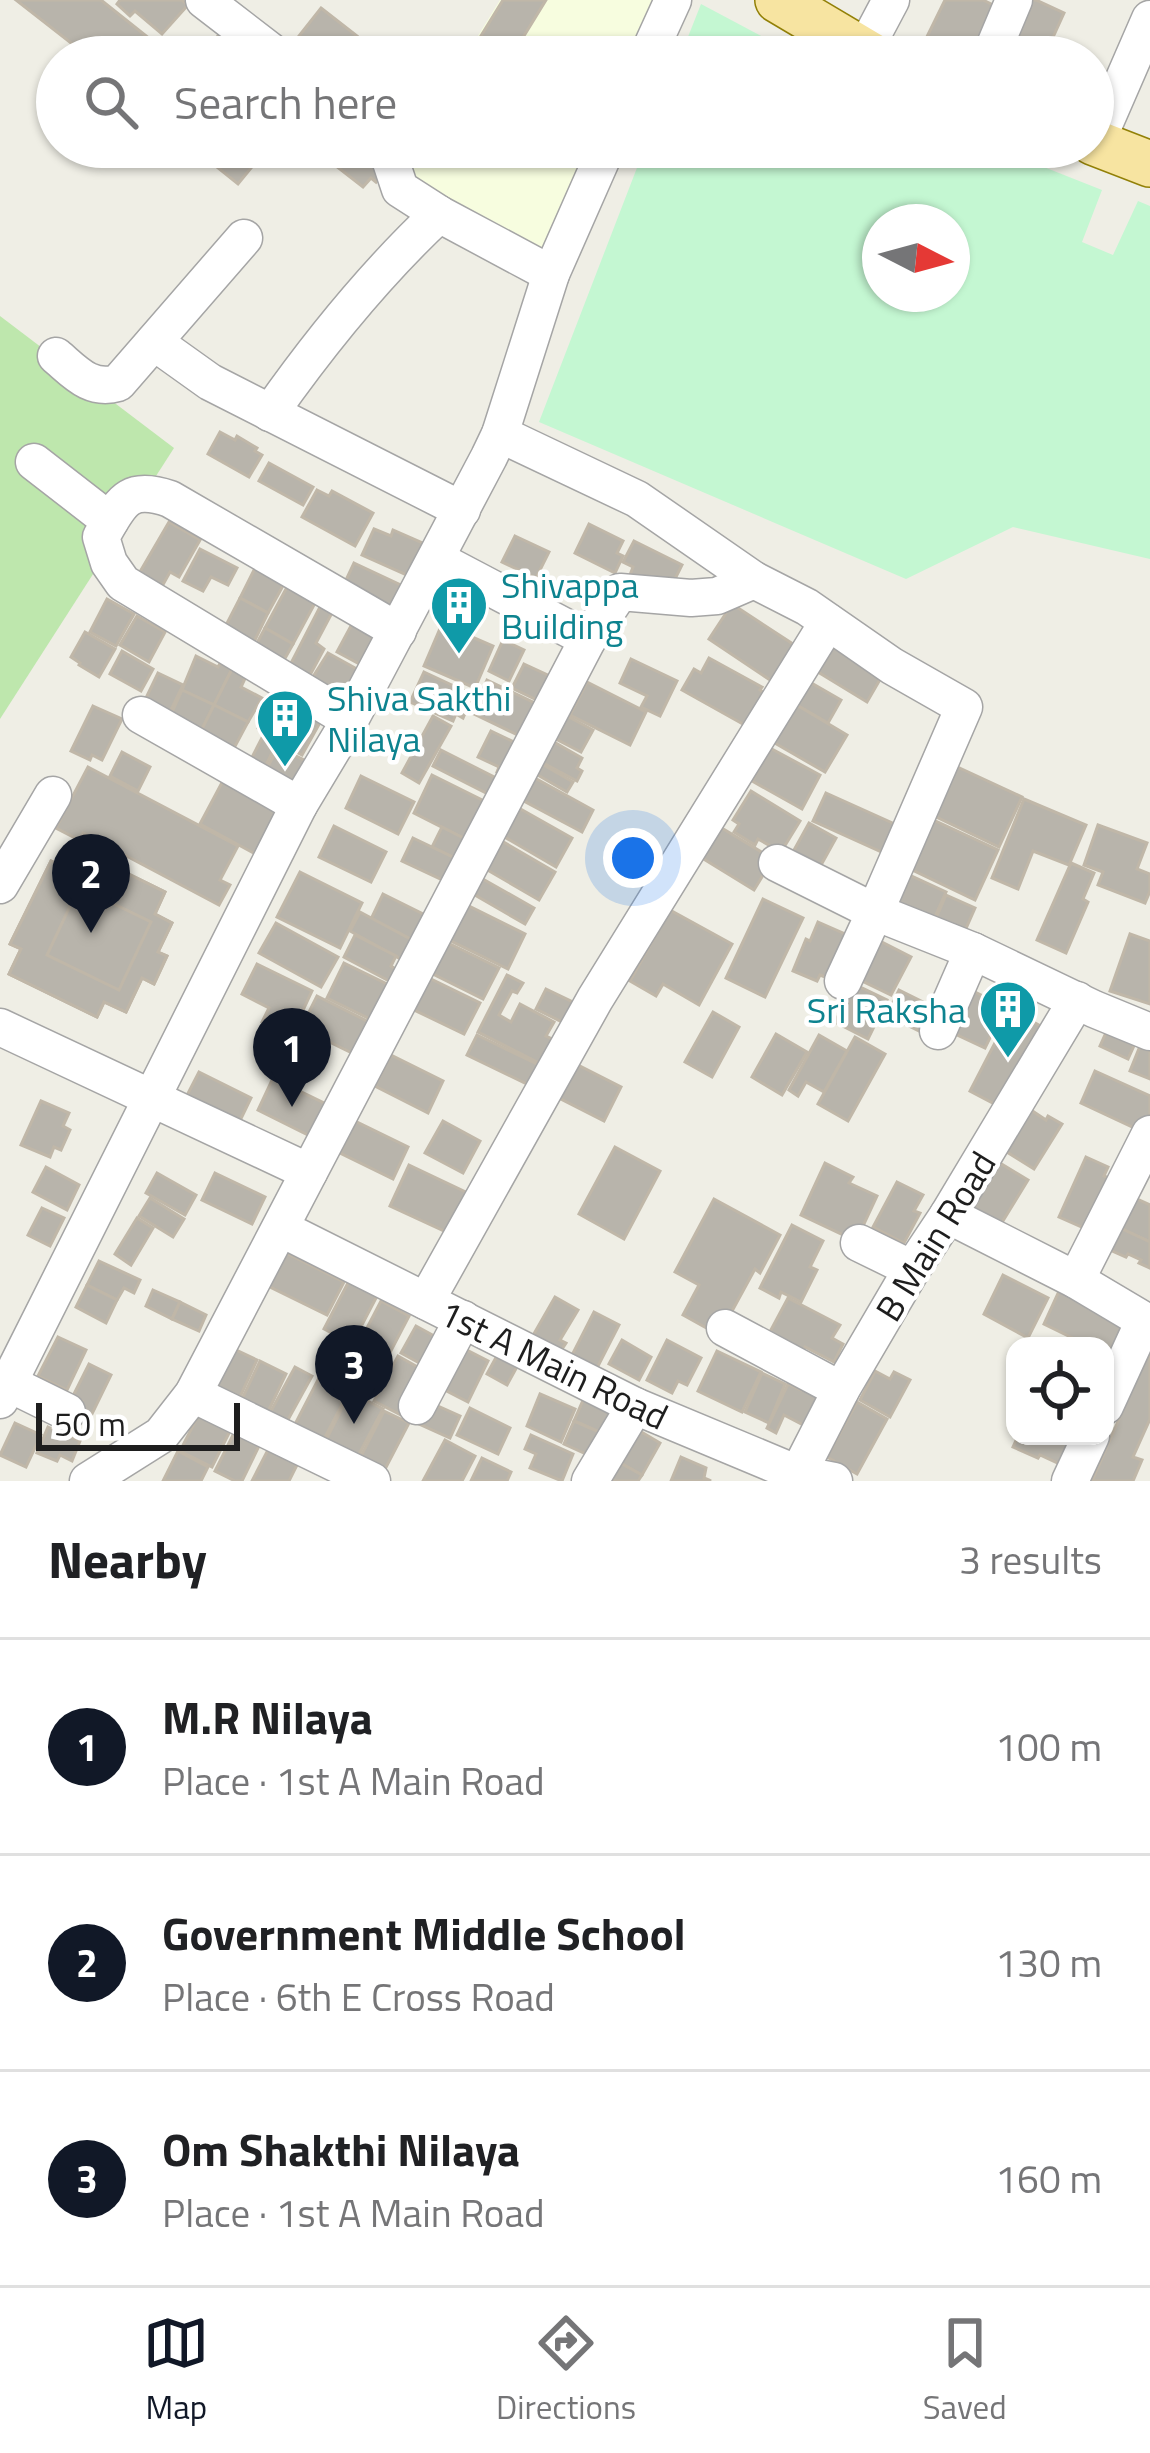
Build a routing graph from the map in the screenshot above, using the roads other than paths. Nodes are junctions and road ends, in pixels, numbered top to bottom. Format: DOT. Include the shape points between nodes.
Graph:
graph roads {
  1 [pos="204,0"];
  2 [pos="673,0"];
  3 [pos="778,0"];
  4 [pos="891,0"];
  5 [pos="1015,0"];
  6 [pos="1150,19"];
  7 [pos="251,36"];
  8 [pos="657,36"];
  9 [pos="839,36"];
  10 [pos="876,36"];
  11 [pos="999,36"];
  12 [pos="1114,100"];
  13 [pos="1114,150"];
  14 [pos="1150,164"];
  15 [pos="393,168"];
  16 [pos="591,168"];
  17 [pos="439,214"];
  18 [pos="244,238"];
  19 [pos="551,274"];
  20 [pos="154,342"];
  21 [pos="56,356"];
  22 [pos="270,413"];
  23 [pos="500,434"];
  24 [pos="34,462"];
  25 [pos="462,510"];
  26 [pos="110,521"];
  27 [pos="436,559"];
  28 [pos="754,580"];
  29 [pos="828,622"];
  30 [pos="398,632"];
  31 [pos="588,639"];
  32 [pos="141,715"];
  33 [pos="350,720"];
  34 [pos="53,795"];
  35 [pos="299,805"];
  36 [pos="777,863"];
  37 [pos="0,885"];
  38 [pos="875,912"];
  39 [pos="973,951"];
  40 [pos="843,981"];
  41 [pos="1077,1000"];
  42 [pos="0,1027"];
  43 [pos="938,1030"];
  44 [pos="1150,1031"];
  45 [pos="151,1097"];
  46 [pos="1150,1134"];
  47 [pos="309,1172"];
  48 [pos="948,1215"];
  49 [pos="282,1229"];
  50 [pos="860,1243"];
  51 [pos="912,1269"];
  52 [pos="1076,1280"];
  53 [pos="426,1301"];
  54 [pos="463,1319"];
  55 [pos="1147,1322"];
  56 [pos="725,1328"];
  57 [pos="7,1375"];
  58 [pos="1114,1388"];
  59 [pos="841,1390"];
  60 [pos="193,1394"];
  61 [pos="417,1406"];
  62 [pos="635,1406"];
  63 [pos="67,1412"];
  64 [pos="1087,1445"];
  65 [pos="816,1478"];
  66 [pos="88,1481"];
  67 [pos="372,1481"];
  68 [pos="590,1481"];
  69 [pos="1070,1481"];
  1 -- 7 [label="street"];
  2 -- 8 [label="street"];
  3 -- 9 [label="main road"];
  4 -- 10 [label="street"];
  5 -- 11 [label="street"];
  6 -- 12 [label="street"];
  13 -- 14 [label="main road"];
  15 -- 17 [label="street" via="400,189"];
  16 -- 19 [label="street"];
  17 -- 19 [label="street"];
  17 -- 22 [label="street" via="376,278"];
  18 -- 20 [label="street"];
  19 -- 23 [label="street"];
  20 -- 21 [label="street" via="110,386 85,381"];
  20 -- 22 [label="street"];
  22 -- 25 [label="street"];
  23 -- 25 [label="street"];
  23 -- 28 [label="street" via="637,499"];
  24 -- 26 [label="street"];
  25 -- 27 [label="street"];
  26 -- 30 [label="street" via="134,493 170,499"];
  26 -- 33 [label="street" via="101,537 123,583"];
  27 -- 30 [label="street"];
  27 -- 31 [label="street"];
  28 -- 29 [label="street"];
  28 -- 31 [label="street" via="717,596 620,592"];
  29 -- 38 [label="street" via="964,706"];
  29 -- 53 [label="street" via="595,999"];
  30 -- 33 [label="street"];
  31 -- 47 [label="street"];
  32 -- 35 [label="street"];
  33 -- 35 [label="street"];
  34 -- 37 [label="street"];
  35 -- 45 [label="street"];
  36 -- 38 [label="street"];
  38 -- 39 [label="street"];
  38 -- 40 [label="street"];
  39 -- 41 [label="street"];
  39 -- 43 [label="street"];
  41 -- 44 [label="street"];
  41 -- 48 [label="street, B Main Road"];
  42 -- 45 [label="street"];
  45 -- 47 [label="street"];
  45 -- 57 [label="street"];
  46 -- 52 [label="street"];
  47 -- 49 [label="street"];
  48 -- 51 [label="street, B Main Road"];
  48 -- 52 [label="street"];
  49 -- 53 [label="street, 1st A Main Road"];
  49 -- 60 [label="street"];
  50 -- 51 [label="street"];
  51 -- 59 [label="street, B Main Road"];
  52 -- 55 [label="street"];
  53 -- 54 [label="street, 1st A Main Road"];
  54 -- 61 [label="street"];
  54 -- 62 [label="street, 1st A Main Road"];
  55 -- 58 [label="street"];
  56 -- 59 [label="street"];
  57 -- 63 [label="street"];
  59 -- 65 [label="street, B Main Road"];
  60 -- 66 [label="street" via="161,1435"];
  60 -- 67 [label="street"];
  62 -- 65 [label="street, 1st A Main Road"];
  62 -- 68 [label="street"];
  64 -- 69 [label="street"];
}
